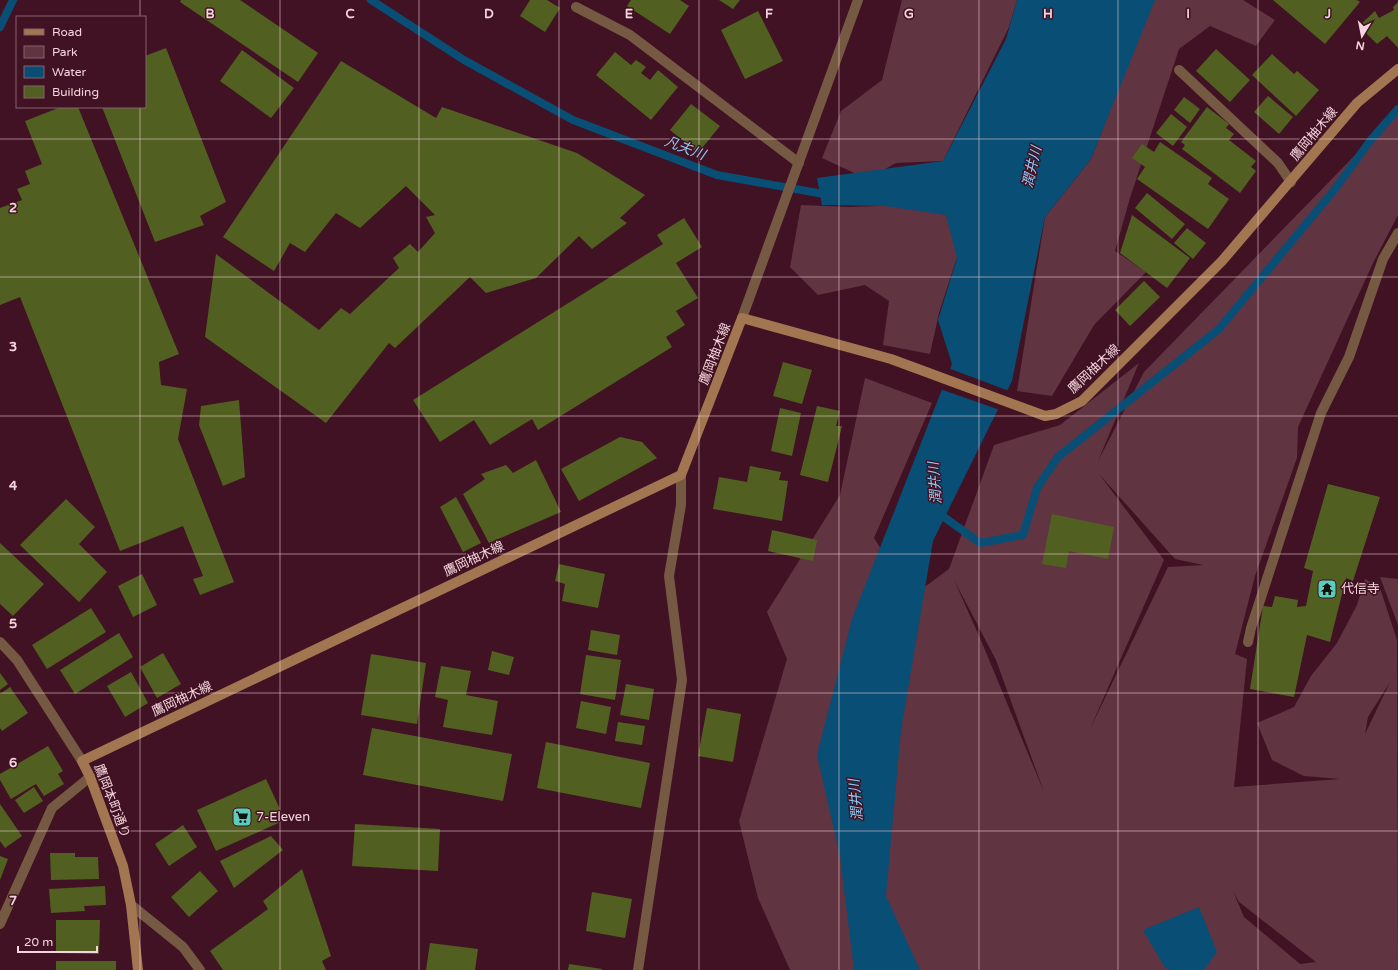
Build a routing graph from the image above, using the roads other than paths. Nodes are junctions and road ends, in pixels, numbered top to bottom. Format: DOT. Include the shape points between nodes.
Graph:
graph roads {
  1 [pos="858,0"];
  2 [pos="576,7"];
  3 [pos="1398,69"];
  4 [pos="1179,70"];
  5 [pos="798,166"];
  6 [pos="1291,182"];
  7 [pos="1398,233"];
  8 [pos="742,318"];
  9 [pos="681,475"];
  10 [pos="0,642"];
  11 [pos="1248,642"];
  12 [pos="82,761"];
  13 [pos="90,777"];
  14 [pos="131,906"];
  15 [pos="0,924"];
  16 [pos="138,970"];
  17 [pos="200,970"];
  18 [pos="638,970"];
  1 -- 5 [label="street"];
  2 -- 5 [label="street" via="630,36"];
  3 -- 6 [label="main road, 鷹岡柚木線" via="1357,103"];
  4 -- 6 [label="street" via="1278,163"];
  5 -- 8 [label="street"];
  6 -- 8 [label="main road, 鷹岡柚木線" via="1222,262 1082,401 1056,414 1045,416 891,359"];
  7 -- 11 [label="street" via="1383,259 1349,357 1321,412"];
  8 -- 9 [label="main road, 鷹岡柚木線"];
  9 -- 12 [label="main road, 鷹岡柚木線"];
  9 -- 18 [label="street" via="681,505 668,576 682,680"];
  10 -- 12 [label="street, 鷹岡本町通り" via="17,660"];
  12 -- 13 [label="main road, 鷹岡本町通り"];
  13 -- 14 [label="main road, 鷹岡本町通り" via="123,866"];
  13 -- 15 [label="street" via="52,808"];
  14 -- 16 [label="main road, 鷹岡本町通り"];
  14 -- 17 [label="street" via="183,947"];
}
